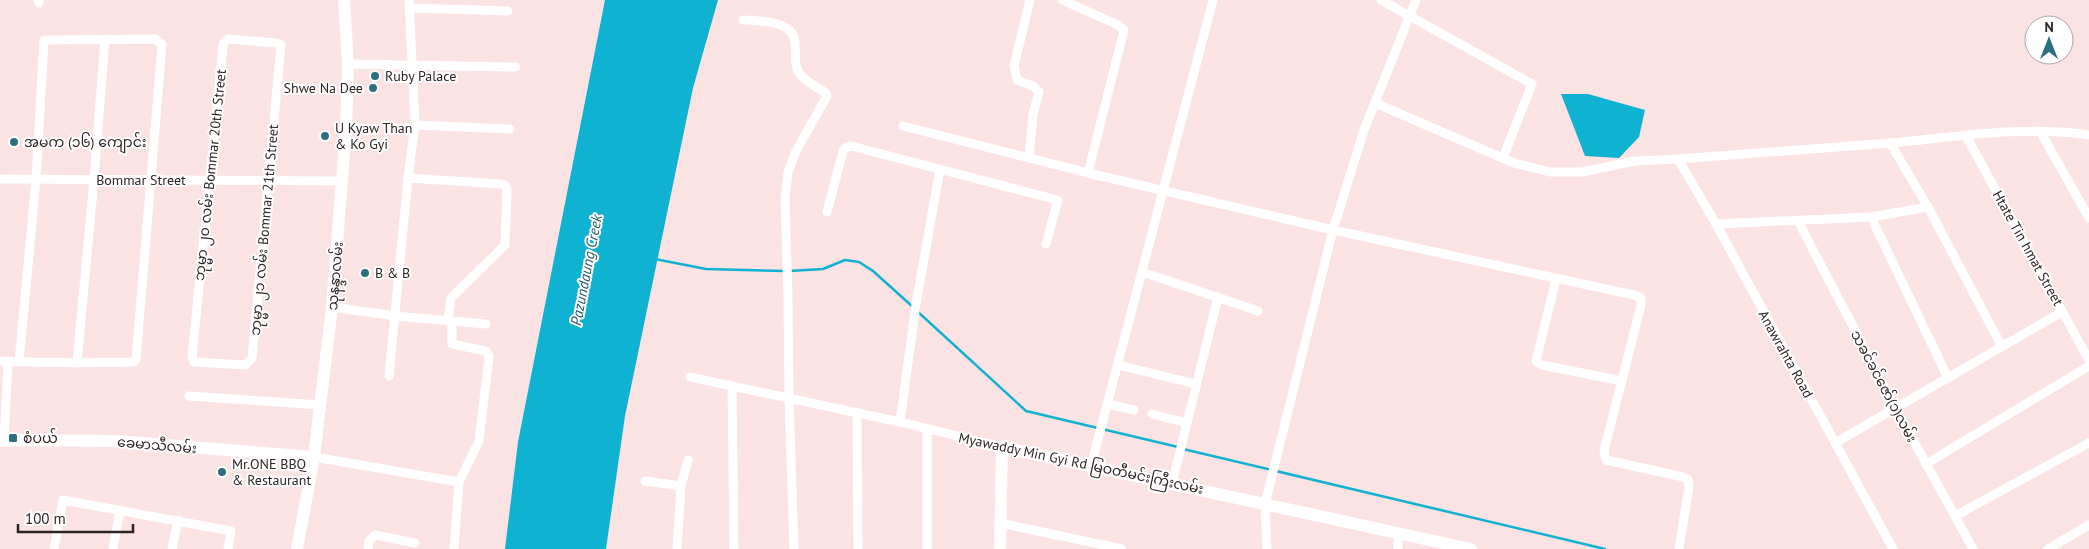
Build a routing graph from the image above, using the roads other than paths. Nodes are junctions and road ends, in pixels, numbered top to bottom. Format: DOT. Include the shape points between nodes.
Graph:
graph roads {
  1 [pos="344,0"];
  2 [pos="1030,0"];
  3 [pos="1062,0"];
  4 [pos="1214,0"];
  5 [pos="1381,0"];
  6 [pos="1416,0"];
  7 [pos="409,4"];
  8 [pos="508,11"];
  9 [pos="1410,16"];
  10 [pos="743,20"];
  11 [pos="105,39"];
  12 [pos="277,43"];
  13 [pos="348,64"];
  14 [pos="414,66"];
  15 [pos="516,68"];
  16 [pos="1375,103"];
  17 [pos="416,125"];
  18 [pos="903,126"];
  19 [pos="510,129"];
  20 [pos="2040,131"];
  21 [pos="2089,135"];
  22 [pos="1966,136"];
  23 [pos="1890,143"];
  24 [pos="1029,158"];
  25 [pos="1503,158"];
  26 [pos="1678,159"];
  27 [pos="940,169"];
  28 [pos="1088,173"];
  29 [pos="408,178"];
  30 [pos="0,179"];
  31 [pos="36,179"];
  32 [pos="94,179"];
  33 [pos="152,179"];
  34 [pos="211,180"];
  35 [pos="270,180"];
  36 [pos="343,180"];
  37 [pos="1162,191"];
  38 [pos="1928,207"];
  39 [pos="828,212"];
  40 [pos="2088,213"];
  41 [pos="1871,217"];
  42 [pos="1798,221"];
  43 [pos="1716,224"];
  44 [pos="1333,230"];
  45 [pos="1046,244"];
  46 [pos="1142,272"];
  47 [pos="1556,279"];
  48 [pos="1218,297"];
  49 [pos="332,307"];
  50 [pos="1258,311"];
  51 [pos="2062,312"];
  52 [pos="395,316"];
  53 [pos="450,321"];
  54 [pos="486,324"];
  55 [pos="2001,345"];
  56 [pos="2089,360"];
  57 [pos="4,362"];
  58 [pos="19,362"];
  59 [pos="194,362"];
  60 [pos="77,363"];
  61 [pos="1118,365"];
  62 [pos="2089,366"];
  63 [pos="389,376"];
  64 [pos="690,377"];
  65 [pos="1948,378"];
  66 [pos="1622,381"];
  67 [pos="1196,384"];
  68 [pos="732,386"];
  69 [pos="189,396"];
  70 [pos="789,399"];
  71 [pos="1108,404"];
  72 [pos="320,405"];
  73 [pos="1895,407"];
  74 [pos="1134,410"];
  75 [pos="857,413"];
  76 [pos="1152,414"];
  77 [pos="900,422"];
  78 [pos="1187,423"];
  79 [pos="927,429"];
  80 [pos="2,441"];
  81 [pos="2089,442"];
  82 [pos="1835,443"];
  83 [pos="1002,448"];
  84 [pos="314,457"];
  85 [pos="688,460"];
  86 [pos="1926,464"];
  87 [pos="1091,466"];
  88 [pos="645,481"];
  89 [pos="459,482"];
  90 [pos="1172,484"];
  91 [pos="681,486"];
  92 [pos="1265,504"];
  93 [pos="120,510"];
  94 [pos="1955,516"];
  95 [pos="178,520"];
  96 [pos="2089,525"];
  97 [pos="1000,529"];
  98 [pos="1398,533"];
  99 [pos="1073,538"];
  100 [pos="415,543"];
  101 [pos="1465,548"];
  102 [pos="54,549"];
  103 [pos="113,549"];
  104 [pos="172,549"];
  105 [pos="228,549"];
  106 [pos="297,549"];
  107 [pos="368,549"];
  108 [pos="454,549"];
  109 [pos="677,549"];
  110 [pos="734,549"];
  111 [pos="794,549"];
  112 [pos="858,549"];
  113 [pos="927,549"];
  114 [pos="1000,549"];
  115 [pos="1073,549"];
  116 [pos="1122,549"];
  117 [pos="1267,549"];
  118 [pos="1398,549"];
  119 [pos="1679,549"];
  120 [pos="1893,549"];
  121 [pos="1973,549"];
  122 [pos="2048,549"];
  1 -- 13 [label="main road, သုနန္ဒာလမ်း"];
  2 -- 24 [label="street" via="1014,66 1017,80 1033,86 1038,92"];
  3 -- 28 [label="street" via="1124,30"];
  4 -- 37 [label="street"];
  5 -- 9 [label="street"];
  6 -- 9 [label="street"];
  7 -- 8 [label="street"];
  7 -- 14 [label="street"];
  9 -- 16 [label="street"];
  9 -- 25 [label="street" via="1532,84"];
  10 -- 70 [label="street" via="766,22 788,29 795,40 799,73 828,96 796,151 788,172 785,199"];
  11 -- 31 [label="street" via="44,40"];
  11 -- 32 [label="street"];
  11 -- 33 [label="street" via="155,39 162,44"];
  12 -- 34 [label="street, ဘုမ္မာ ၂၀ လမ်း Bommar 20th Street" via="228,39 224,42"];
  12 -- 35 [label="street, ဘုမ္မာ ၂၁ လမ်း Bommar 21th Street" via="281,45"];
  13 -- 14 [label="street"];
  13 -- 36 [label="main road, သုနန္ဒာလမ်း"];
  14 -- 15 [label="street"];
  14 -- 17 [label="street"];
  16 -- 25 [label="street"];
  16 -- 44 [label="street"];
  17 -- 19 [label="street"];
  17 -- 29 [label="street"];
  18 -- 24 [label="street"];
  20 -- 21 [label="street"];
  20 -- 22 [label="street"];
  20 -- 40 [label="street"];
  22 -- 23 [label="street"];
  22 -- 51 [label="street, Htate Tin hmat Street"];
  23 -- 26 [label="street"];
  23 -- 38 [label="street"];
  24 -- 28 [label="street"];
  25 -- 26 [label="street" via="1550,172 1582,172 1635,161"];
  26 -- 43 [label="street, Anawrahta Road"];
  27 -- 39 [label="street" via="846,147"];
  27 -- 45 [label="street" via="1058,200"];
  27 -- 77 [label="street" via="916,304"];
  28 -- 37 [label="street"];
  29 -- 52 [label="street"];
  29 -- 53 [label="street" via="501,184 507,189 505,245 452,298"];
  30 -- 31 [label="street, Bommar Street"];
  31 -- 32 [label="street, Bommar Street"];
  31 -- 58 [label="street"];
  32 -- 33 [label="street, Bommar Street"];
  32 -- 60 [label="street"];
  33 -- 34 [label="street, Bommar Street"];
  33 -- 60 [label="street" via="136,360"];
  34 -- 35 [label="street, Bommar Street"];
  34 -- 59 [label="street, ဘုမ္မာ ၂၀ လမ်း Bommar 20th Street"];
  35 -- 36 [label="street, Bommar Street"];
  35 -- 59 [label="street, ဘုမ္မာ ၂၁ လမ်း Bommar 21th Street" via="252,358 245,365"];
  36 -- 49 [label="main road, သုနန္ဒာလမ်း"];
  37 -- 44 [label="street"];
  37 -- 46 [label="street"];
  38 -- 41 [label="street"];
  38 -- 55 [label="street"];
  41 -- 42 [label="street"];
  41 -- 65 [label="street"];
  42 -- 43 [label="street"];
  42 -- 73 [label="street, သခင်ခင်ဇော်(၁)လမ်း"];
  43 -- 82 [label="street, Anawrahta Road"];
  44 -- 47 [label="street"];
  44 -- 92 [label="street"];
  46 -- 48 [label="street"];
  46 -- 61 [label="street"];
  47 -- 66 [label="street" via="1641,298 1642,305"];
  47 -- 66 [label="street" via="1536,361 1542,365"];
  48 -- 50 [label="street"];
  48 -- 67 [label="street"];
  49 -- 52 [label="street"];
  49 -- 72 [label="main road, သုနန္ဒာလမ်း"];
  51 -- 55 [label="street"];
  51 -- 56 [label="street, Htate Tin hmat Street"];
  52 -- 53 [label="street"];
  52 -- 63 [label="street"];
  53 -- 54 [label="street"];
  53 -- 89 [label="street" via="452,344 486,351 489,356 479,441"];
  55 -- 65 [label="street"];
  57 -- 58 [label="street"];
  57 -- 80 [label="street"];
  58 -- 60 [label="street"];
  61 -- 67 [label="street"];
  61 -- 71 [label="street"];
  62 -- 86 [label="street"];
  64 -- 68 [label="street, Myawaddy Min Gyi Rd မြဝတီမင်းကြီးလမ်း"];
  65 -- 73 [label="street"];
  66 -- 119 [label="street" via="1604,450 1606,460 1688,479"];
  67 -- 78 [label="street"];
  68 -- 70 [label="street, Myawaddy Min Gyi Rd မြဝတီမင်းကြီးလမ်း"];
  68 -- 110 [label="street"];
  69 -- 72 [label="street"];
  70 -- 75 [label="street, Myawaddy Min Gyi Rd မြဝတီမင်းကြီးလမ်း"];
  70 -- 111 [label="street"];
  71 -- 74 [label="street"];
  71 -- 87 [label="street"];
  72 -- 84 [label="main road, သုနန္ဒာလမ်း"];
  73 -- 82 [label="street"];
  73 -- 86 [label="street, သခင်ခင်ဇော်(၁)လမ်း"];
  75 -- 77 [label="street, Myawaddy Min Gyi Rd မြဝတီမင်းကြီးလမ်း"];
  75 -- 112 [label="street"];
  76 -- 78 [label="street"];
  77 -- 79 [label="street, Myawaddy Min Gyi Rd မြဝတီမင်းကြီးလမ်း"];
  78 -- 90 [label="street"];
  79 -- 83 [label="street, Myawaddy Min Gyi Rd မြဝတီမင်းကြီးလမ်း"];
  79 -- 113 [label="street"];
  80 -- 84 [label="main road, ခေမာသီလမ်း" via="116,441"];
  81 -- 94 [label="street"];
  82 -- 120 [label="street, Anawrahta Road"];
  83 -- 87 [label="main road, Myawaddy Min Gyi Rd မြဝတီမင်းကြီးလမ်း"];
  83 -- 97 [label="main road"];
  84 -- 89 [label="street"];
  84 -- 106 [label="main road, သုနန္ဒာလမ်း"];
  85 -- 91 [label="street"];
  86 -- 94 [label="street, သခင်ခင်ဇော်(၁)လမ်း"];
  87 -- 90 [label="main road, Myawaddy Min Gyi Rd မြဝတီမင်းကြီးလမ်း"];
  88 -- 91 [label="street"];
  89 -- 108 [label="street"];
  90 -- 92 [label="main road, Myawaddy Min Gyi Rd မြဝတီမင်းကြီးလမ်း"];
  91 -- 109 [label="street"];
  92 -- 98 [label="main road, Myawaddy Min Gyi Rd မြဝတီမင်းကြီးလမ်း"];
  92 -- 117 [label="street"];
  93 -- 95 [label="street"];
  93 -- 102 [label="street" via="63,500"];
  93 -- 103 [label="street"];
  94 -- 121 [label="street, သခင်ခင်ဇော်(၁)လမ်း"];
  95 -- 104 [label="street"];
  95 -- 105 [label="street" via="231,531"];
  96 -- 122 [label="street"];
  97 -- 99 [label="street"];
  97 -- 114 [label="main road"];
  98 -- 101 [label="main road, Myawaddy Min Gyi Rd မြဝတီမင်းကြီးလမ်း"];
  98 -- 118 [label="street"];
  99 -- 115 [label="street"];
  99 -- 116 [label="street"];
  100 -- 107 [label="street" via="375,535 369,541"];
}
